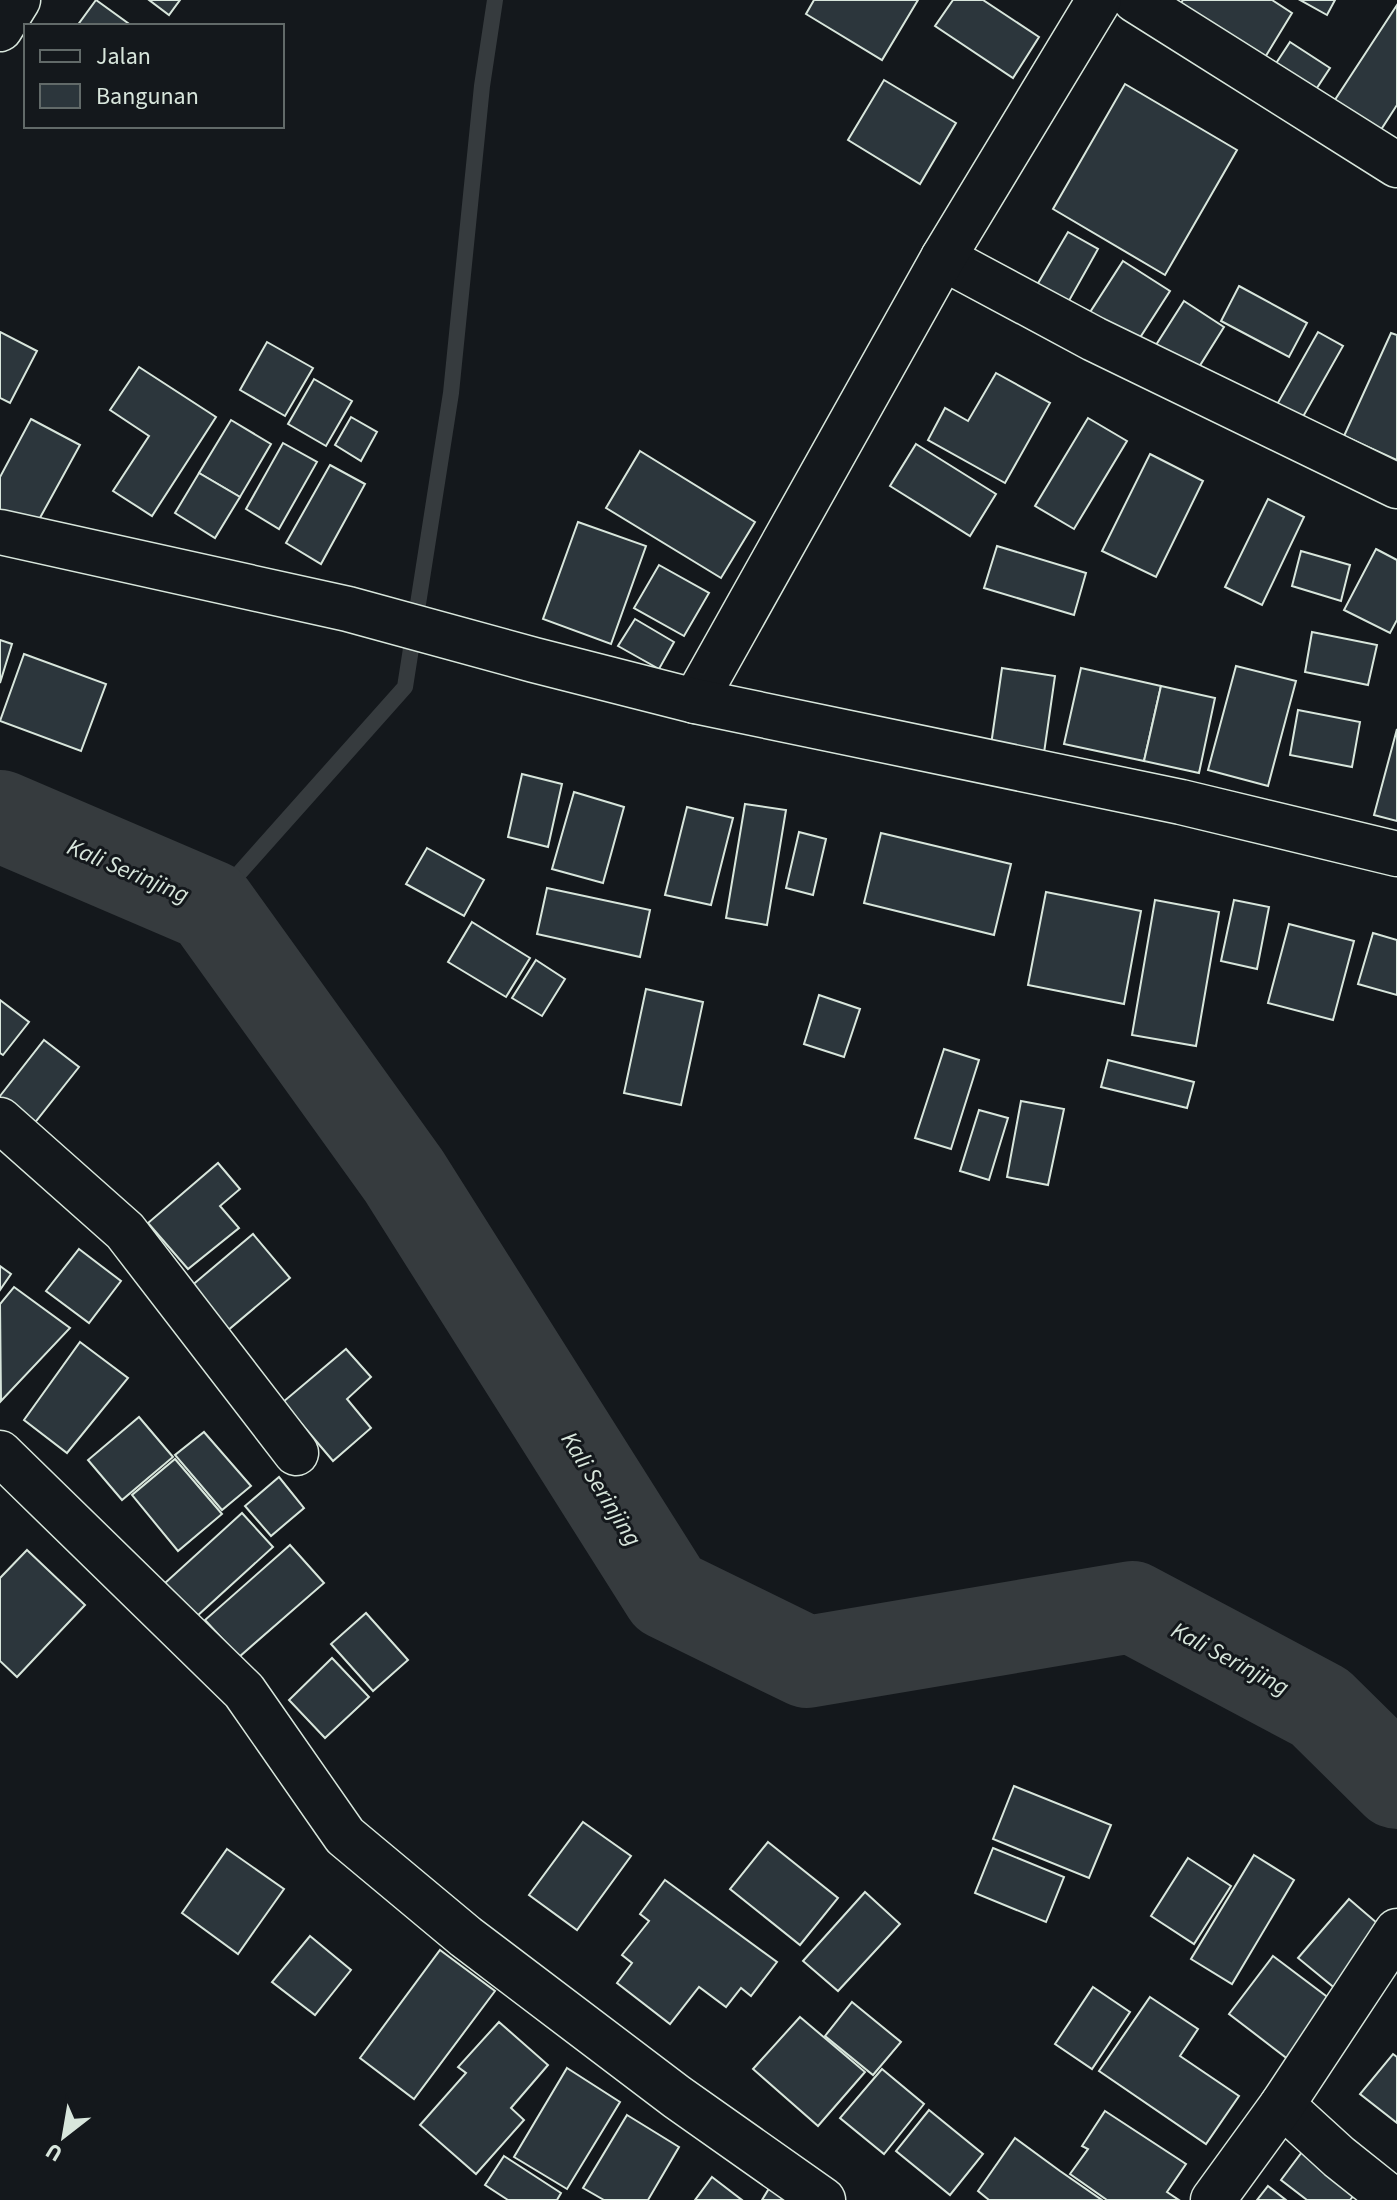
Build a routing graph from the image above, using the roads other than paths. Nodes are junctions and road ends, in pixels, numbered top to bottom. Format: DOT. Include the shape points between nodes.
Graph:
graph roads {
  1 [pos="18,0"];
  2 [pos="1099,0"];
  3 [pos="1135,0"];
  4 [pos="0,29"];
  5 [pos="1397,165"];
  6 [pos="943,258"];
  7 [pos="1397,486"];
  8 [pos="0,532"];
  9 [pos="695,701"];
  10 [pos="1397,854"];
  11 [pos="0,1120"];
  12 [pos="0,1453"];
  13 [pos="296,1453"];
  14 [pos="1397,1931"];
  15 [pos="1282,2105"];
  16 [pos="823,2200"];
  17 [pos="1213,2200"];
  18 [pos="1393,2200"];
  1 -- 4 [label="street"];
  2 -- 6 [label="street"];
  3 -- 5 [label="street"];
  6 -- 7 [label="street" via="1094,339"];
  6 -- 9 [label="street"];
  8 -- 9 [label="street" via="348,609"];
  9 -- 10 [label="street" via="1181,802"];
  11 -- 13 [label="street" via="125,1231"];
  12 -- 16 [label="street" via="244,1691 345,1836 466,1937"];
  14 -- 15 [label="street"];
  15 -- 17 [label="street"];
  15 -- 18 [label="street"];
}
